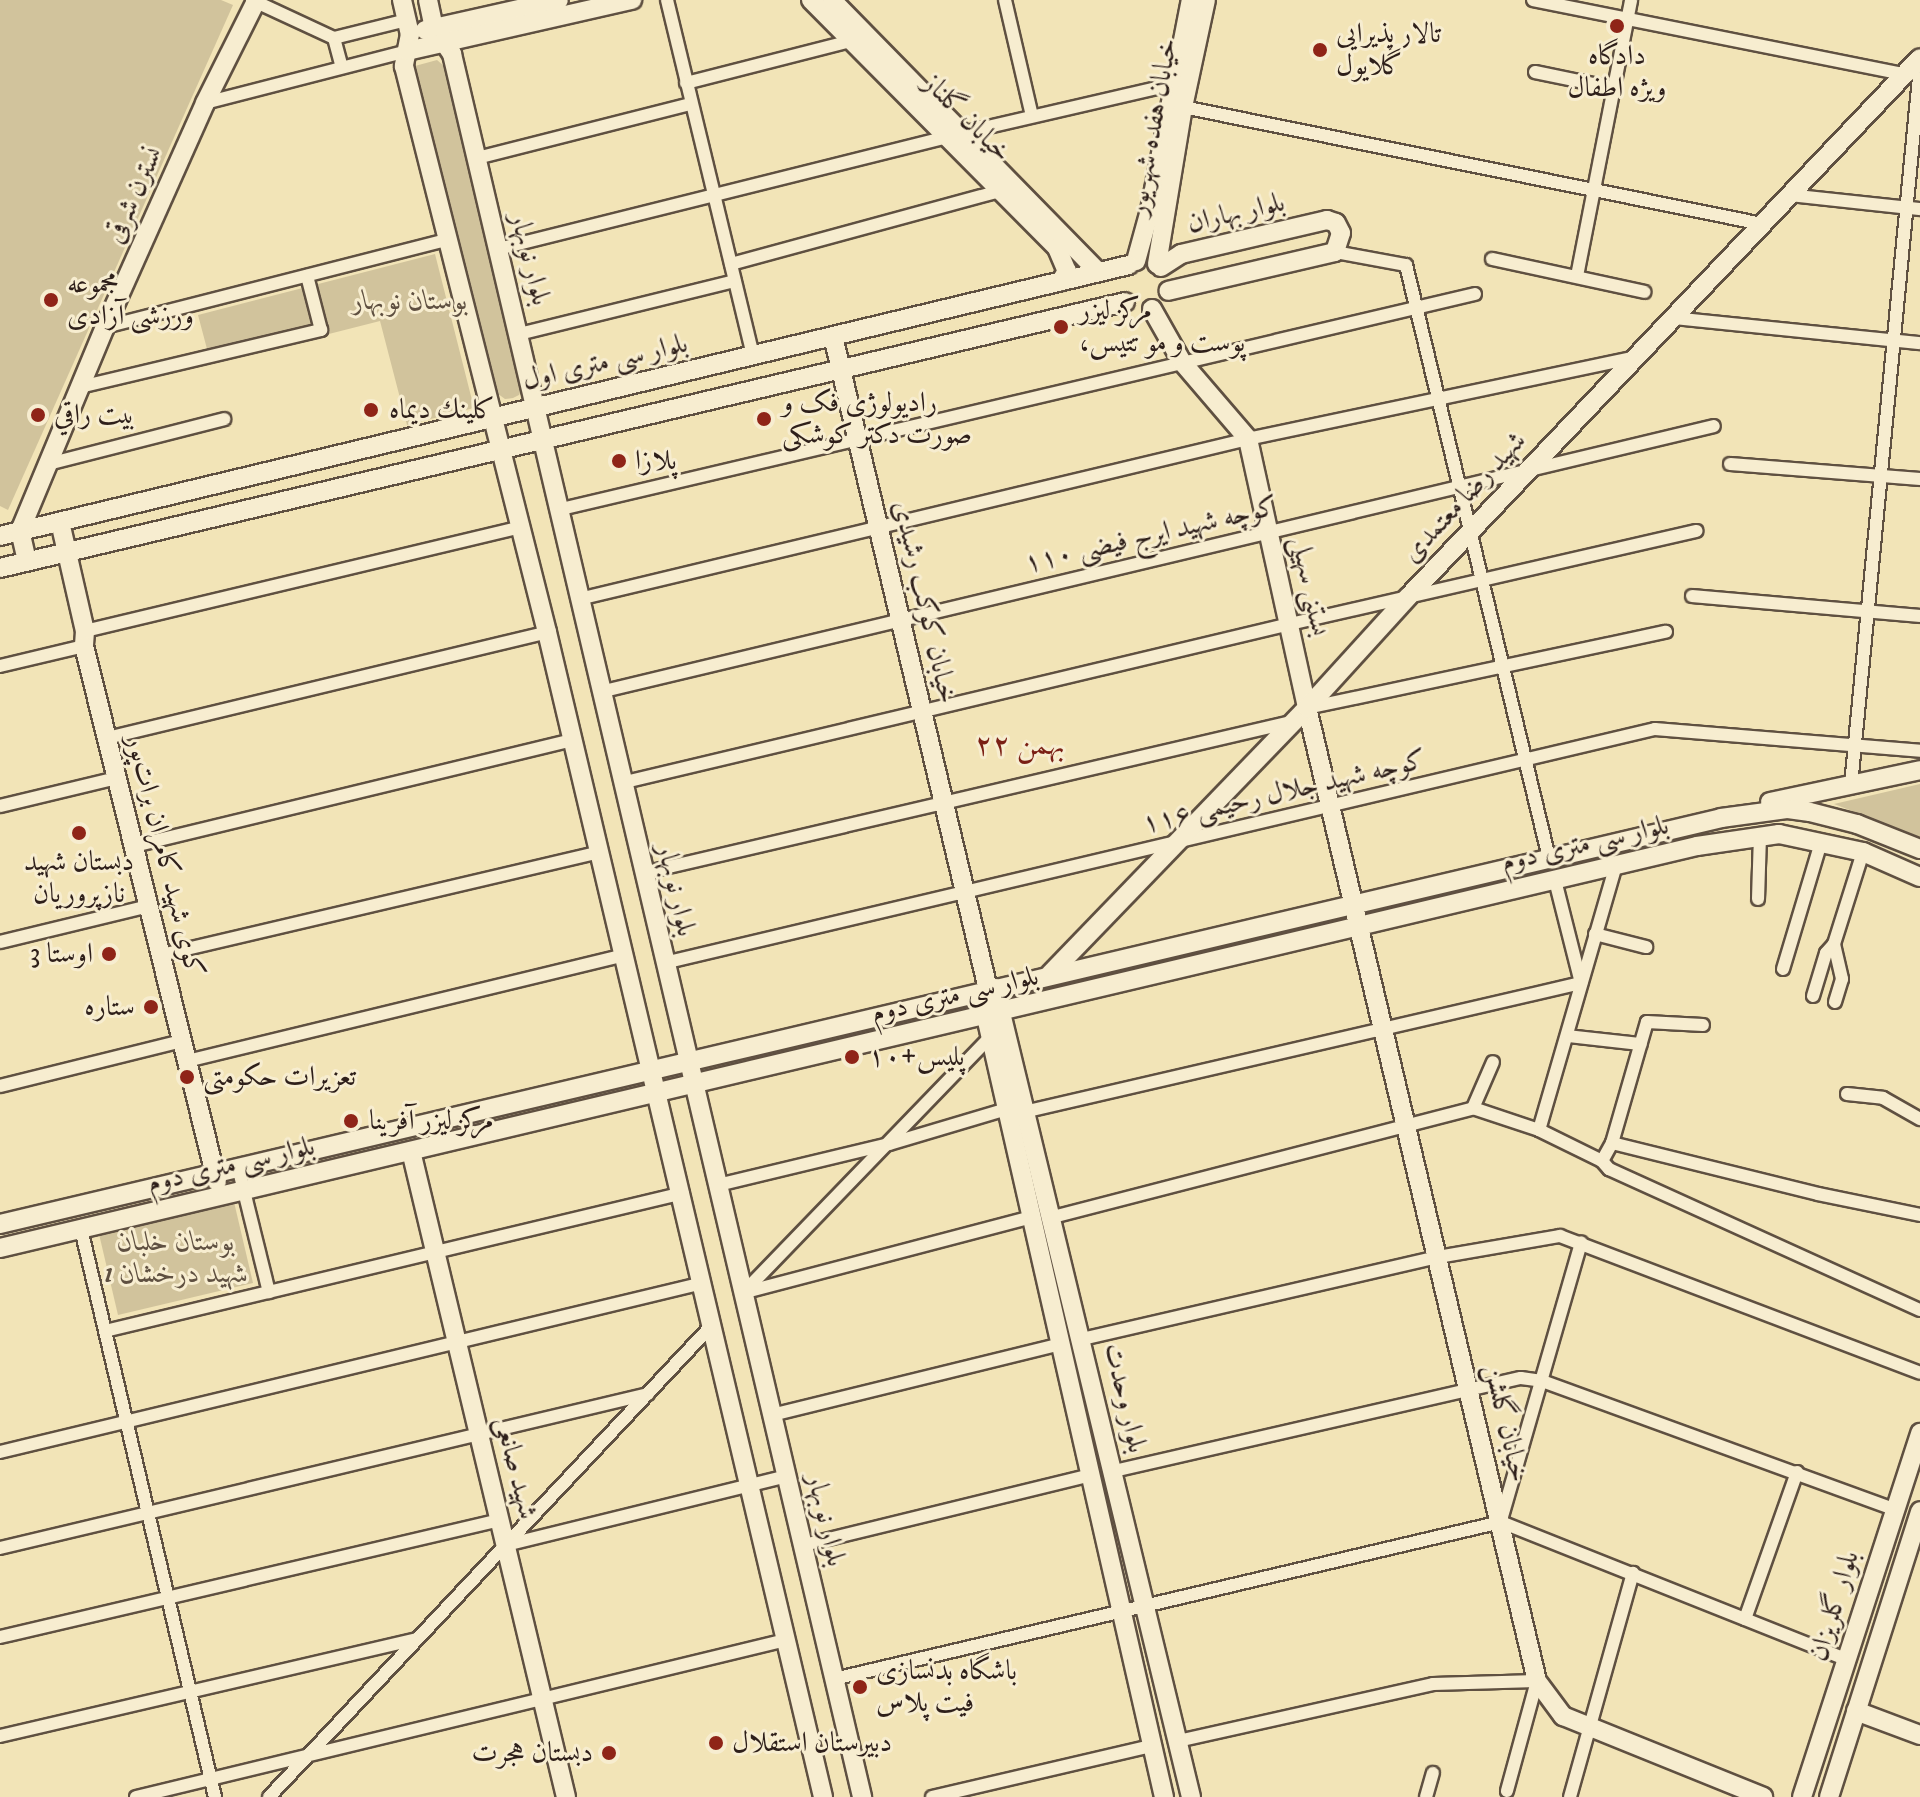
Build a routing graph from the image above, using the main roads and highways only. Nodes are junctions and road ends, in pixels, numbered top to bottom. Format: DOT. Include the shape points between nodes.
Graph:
graph roads {
  1 [pos="402,0"];
  2 [pos="428,0"];
  3 [pos="559,0"];
  4 [pos="632,0"];
  5 [pos="811,0"];
  6 [pos="832,0"];
  7 [pos="1191,0"];
  8 [pos="1206,0"];
  9 [pos="254,1"];
  10 [pos="408,35"];
  11 [pos="439,35"];
  12 [pos="1920,58"];
  13 [pos="1914,76"];
  14 [pos="954,135"];
  15 [pos="1041,222"];
  16 [pos="1132,263"];
  17 [pos="1159,266"];
  18 [pos="1098,272"];
  19 [pos="1061,281"];
  20 [pos="1168,291"];
  21 [pos="1125,302"];
  22 [pos="1152,309"];
  23 [pos="833,336"];
  24 [pos="840,368"];
  25 [pos="535,407"];
  26 [pos="494,417"];
  27 [pos="542,440"];
  28 [pos="502,449"];
  29 [pos="60,522"];
  30 [pos="20,531"];
  31 [pos="0,536"];
  32 [pos="67,552"];
  33 [pos="27,561"];
  34 [pos="0,568"];
  35 [pos="1307,708"];
  36 [pos="1920,770"];
  37 [pos="1752,813"];
  38 [pos="1920,849"];
  39 [pos="1920,877"];
  40 [pos="1354,903"];
  41 [pos="1359,926"];
  42 [pos="1050,974"];
  43 [pos="988,989"];
  44 [pos="995,1015"];
  45 [pos="688,1060"];
  46 [pos="651,1068"];
  47 [pos="694,1086"];
  48 [pos="658,1094"];
  49 [pos="411,1151"];
  50 [pos="215,1173"];
  51 [pos="221,1196"];
  52 [pos="0,1224"];
  53 [pos="0,1248"];
  54 [pos="1920,1433"];
  55 [pos="1920,1511"];
  56 [pos="1856,1711"];
  57 [pos="1920,1735"];
  58 [pos="566,1797"];
  59 [pos="823,1797"];
  60 [pos="862,1797"];
  61 [pos="1164,1797"];
  62 [pos="1191,1797"];
  63 [pos="1763,1797"];
  64 [pos="1802,1797"];
  65 [pos="1829,1797"];
  1 -- 10 [label="main road"];
  2 -- 11 [label="main road, بلوار نوبهار"];
  3 -- 11 [label="main road"];
  4 -- 11 [label="main road"];
  5 -- 14 [label="main road, خیابان گلناز"];
  6 -- 14 [label="main road, خیابان گلناز"];
  7 -- 16 [label="main road, خیابان هفده شهریور"];
  8 -- 17 [label="main road, خیابان هفده شهریور" via="1183,107"];
  9 -- 30 [label="main road, نسترن شرقی" via="105,327"];
  10 -- 11 [label="main road"];
  10 -- 26 [label="main road" via="404,66"];
  11 -- 25 [label="main road, بلوار نوبهار" via="452,54"];
  12 -- 13 [label="main road, شهید رضا معتمدی"];
  13 -- 35 [label="main road, شهید رضا معتمدی" via="1789,195"];
  14 -- 15 [label="main road, خیابان گلناز"];
  14 -- 15 [label="main road, خیابان گلناز" via="1000,191"];
  15 -- 18 [label="main road, خیابان گلناز"];
  15 -- 19 [label="main road, خیابان گلناز" via="1064,259 1067,271"];
  16 -- 17 [label="main road"];
  16 -- 18 [label="main road, بلوار سی متری اول"];
  16 -- 21 [label="main road" via="1119,278"];
  17 -- 20 [label="main road" via="1167,276"];
  17 -- 20 [label="main road, بلوار بهاران" via="1181,254 1327,220 1341,233 1335,252"];
  18 -- 19 [label="main road, بلوار سی متری اول"];
  19 -- 23 [label="main road, بلوار سی متری اول"];
  20 -- 22 [label="main road"];
  21 -- 22 [label="main road" via="1137,310"];
  21 -- 24 [label="main road"];
  22 -- 35 [label="main road, بستنی سهیلی" via="1182,362 1248,439"];
  23 -- 24 [label="main road, خیابان کوکب رشیدی"];
  23 -- 25 [label="main road, بلوار سی متری اول"];
  24 -- 27 [label="main road"];
  24 -- 43 [label="main road, خیابان کوکب رشیدی"];
  25 -- 26 [label="main road, بلوار سی متری اول"];
  25 -- 27 [label="main road, بلوار نوبهار"];
  26 -- 28 [label="main road"];
  26 -- 29 [label="main road, بلوار سی متری اول"];
  27 -- 28 [label="main road"];
  27 -- 45 [label="main road, بلوار نوبهار"];
  28 -- 32 [label="main road"];
  28 -- 46 [label="main road"];
  29 -- 30 [label="main road, بلوار سی متری اول"];
  29 -- 32 [label="main road, کوی شهید کامران برات‌پور"];
  30 -- 31 [label="main road, بلوار سی متری اول"];
  30 -- 33 [label="main road"];
  32 -- 33 [label="main road"];
  32 -- 50 [label="main road, کوی شهید کامران برات‌پور" via="107,738"];
  33 -- 34 [label="main road"];
  35 -- 40 [label="main road, بستنی سهیلی"];
  35 -- 42 [label="main road, شهید رضا معتمدی"];
  36 -- 37 [label="main road" via="1765,803"];
  37 -- 38 [label="main road, بلوار سی متری دوم" via="1810,812"];
  37 -- 40 [label="main road, بلوار سی متری دوم"];
  39 -- 41 [label="main road, بلوار سی متری دوم" via="1863,852 1779,834 1697,846"];
  40 -- 41 [label="main road, بستنی سهیلی"];
  40 -- 42 [label="main road, بلوار سی متری دوم"];
  41 -- 44 [label="main road, بلوار سی متری دوم"];
  41 -- 63 [label="main road, خیابان گلشن" via="1537,1681 1563,1716"];
  42 -- 43 [label="main road, بلوار سی متری دوم"];
  43 -- 44 [label="main road, خیابان کوکب رشیدی"];
  43 -- 45 [label="main road, بلوار سی متری دوم"];
  44 -- 47 [label="main road, بلوار سی متری دوم"];
  44 -- 61 [label="main road, بلوار وحدت" via="991,1036"];
  44 -- 62 [label="main road, بلوار وحدت" via="1028,1111"];
  45 -- 46 [label="main road, بلوار سی متری دوم"];
  45 -- 47 [label="main road, بلوار نوبهار"];
  46 -- 48 [label="main road"];
  46 -- 50 [label="main road, بلوار سی متری دوم"];
  47 -- 48 [label="main road, بلوار سی متری دوم"];
  47 -- 60 [label="main road, بلوار نوبهار"];
  48 -- 49 [label="main road, بلوار سی متری دوم"];
  48 -- 59 [label="main road"];
  49 -- 51 [label="main road, بلوار سی متری دوم"];
  49 -- 58 [label="main road, شهید صانعی"];
  50 -- 51 [label="main road, کوی شهید کامران برات‌پور"];
  50 -- 52 [label="main road, بلوار سی متری دوم"];
  51 -- 53 [label="main road, بلوار سی متری دوم"];
  54 -- 64 [label="main road, بلوار گلریزان"];
  55 -- 56 [label="main road, بلوار گلریزان"];
  56 -- 57 [label="main road"];
  56 -- 65 [label="main road, بلوار گلریزان"];
}
